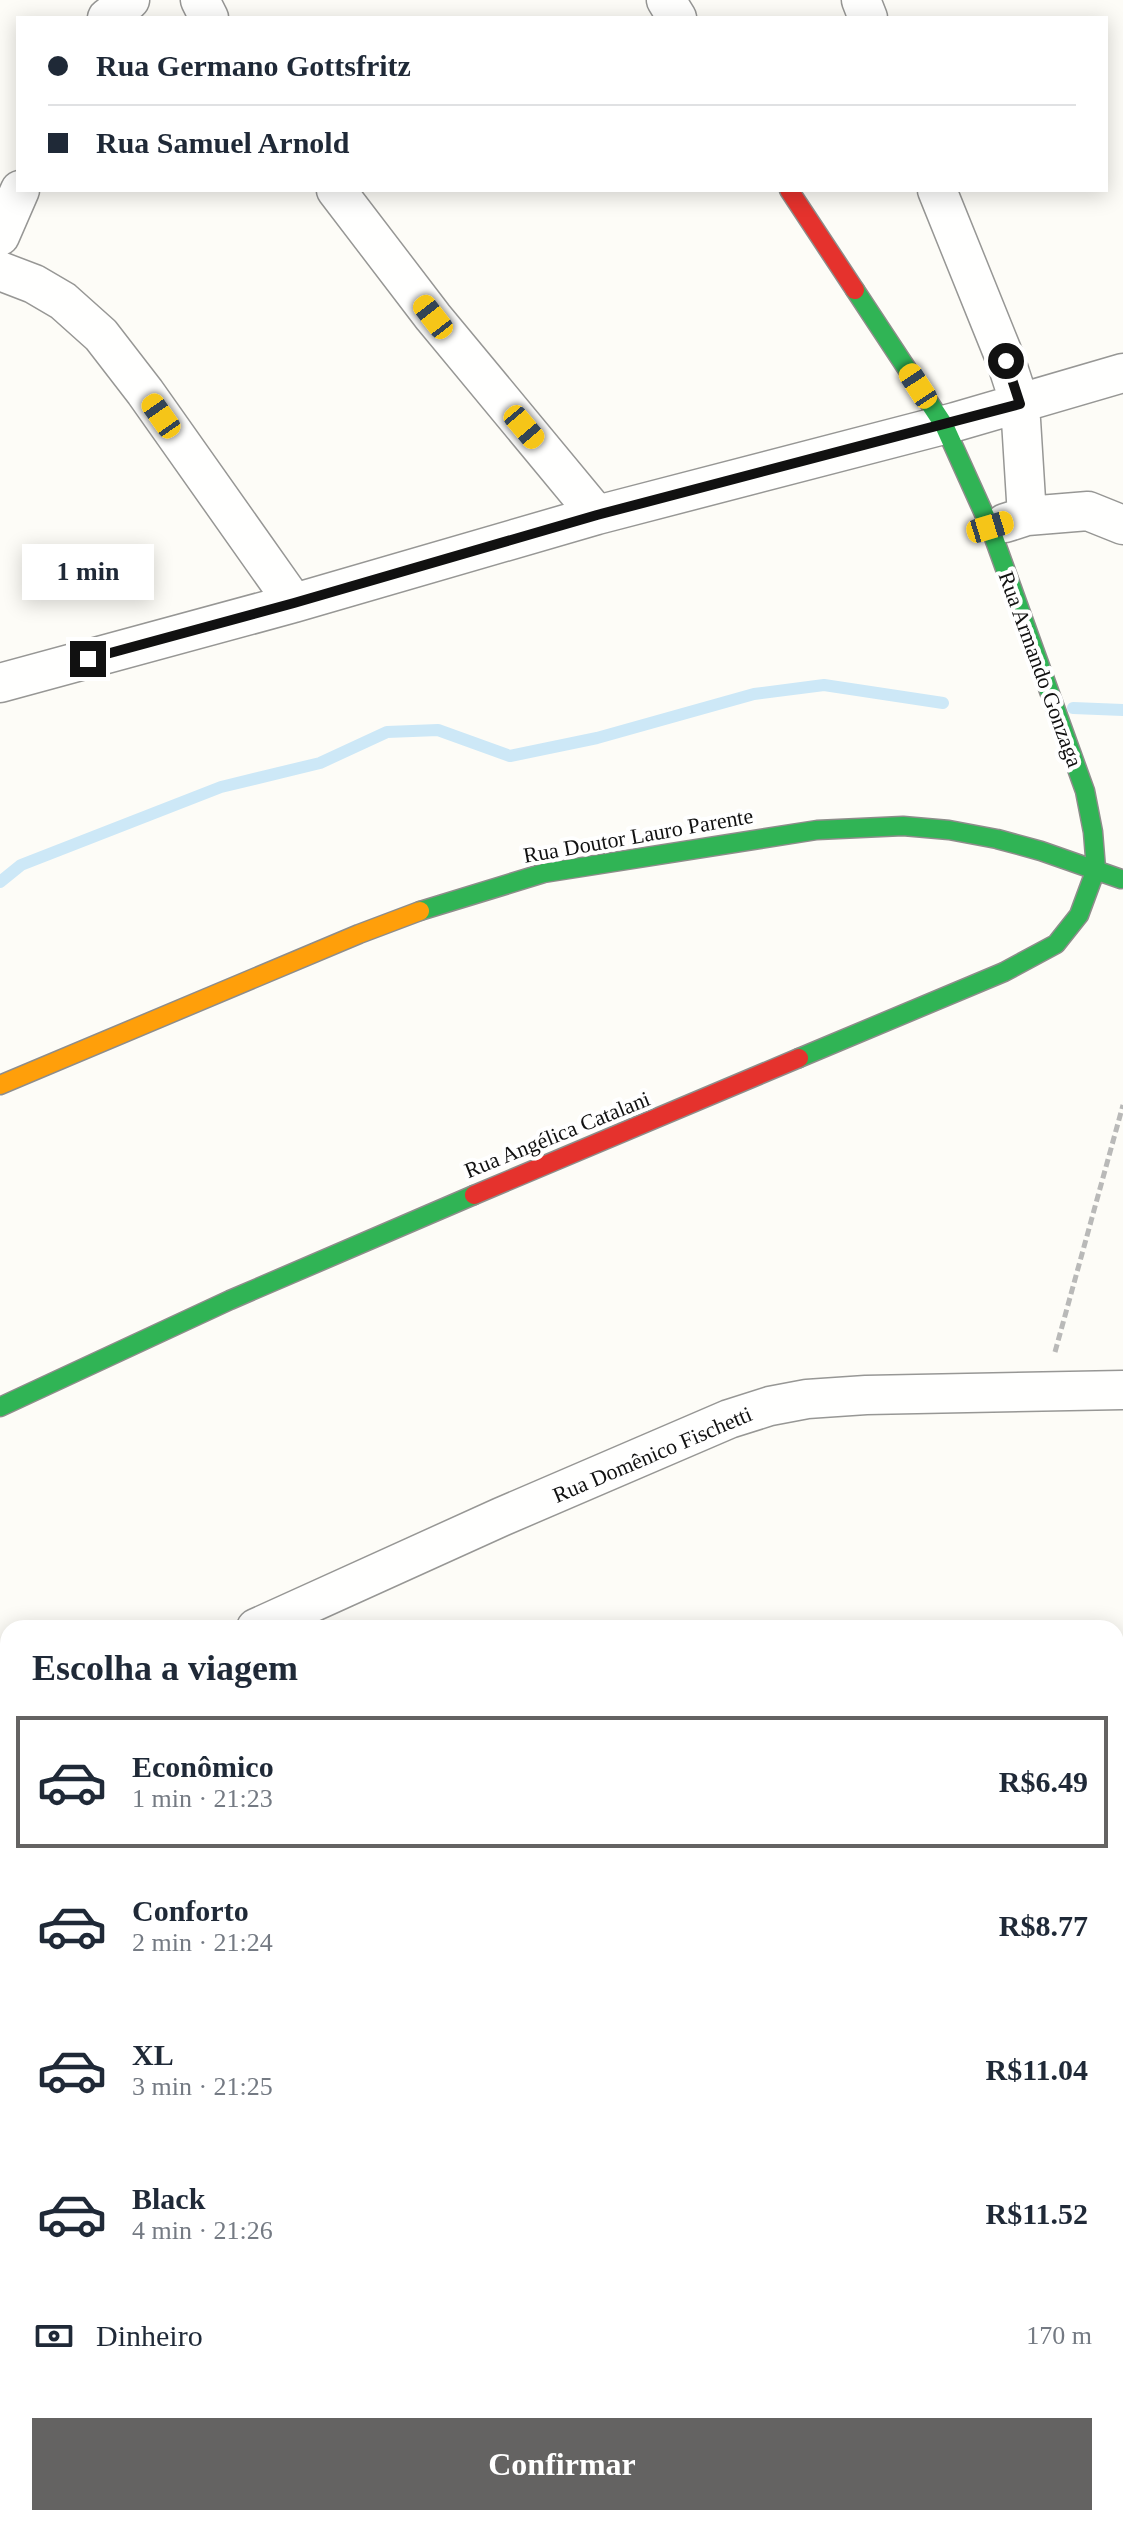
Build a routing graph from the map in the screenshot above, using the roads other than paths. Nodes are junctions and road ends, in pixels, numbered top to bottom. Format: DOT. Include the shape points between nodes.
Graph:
graph roads {
  1 [pos="130,0"];
  2 [pos="110,16"];
  3 [pos="19,192"];
  4 [pos="338,192"];
  5 [pos="790,192"];
  6 [pos="938,192"];
  7 [pos="0,236"];
  8 [pos="0,271"];
  9 [pos="1123,373"];
  10 [pos="1020,404"];
  11 [pos="944,425"];
  12 [pos="597,515"];
  13 [pos="1027,516"];
  14 [pos="1123,525"];
  15 [pos="990,527"];
  16 [pos="294,603"];
  17 [pos="0,683"];
  18 [pos="1096,869"];
  19 [pos="1123,880"];
  20 [pos="0,1085"];
  21 [pos="1123,1390"];
  22 [pos="0,1407"];
  23 [pos="274,1620"];
  1 -- 2 [label="street"];
  3 -- 7 [label="street"];
  4 -- 12 [label="street"];
  5 -- 11 [label="street, Rua Armando Gonzaga"];
  6 -- 10 [label="street"];
  8 -- 16 [label="street" via="63,301 101,335"];
  9 -- 10 [label="street"];
  10 -- 11 [label="street"];
  10 -- 13 [label="street"];
  11 -- 12 [label="street"];
  11 -- 15 [label="street, Rua Armando Gonzaga"];
  12 -- 16 [label="street"];
  13 -- 14 [label="street" via="1088,511"];
  13 -- 15 [label="street"];
  15 -- 18 [label="street, Rua Armando Gonzaga" via="1085,791"];
  16 -- 17 [label="street"];
  18 -- 19 [label="street, Rua Doutor Lauro Parente"];
  18 -- 20 [label="street, Rua Doutor Lauro Parente" via="997,839 903,826 817,830 544,873 359,934"];
  18 -- 22 [label="street, Rua Angélica Catalani" via="1079,915 1056,944 1004,972 439,1209"];
  21 -- 23 [label="street, Rua Domênico Fischetti" via="866,1395 770,1406 672,1443"];
}
